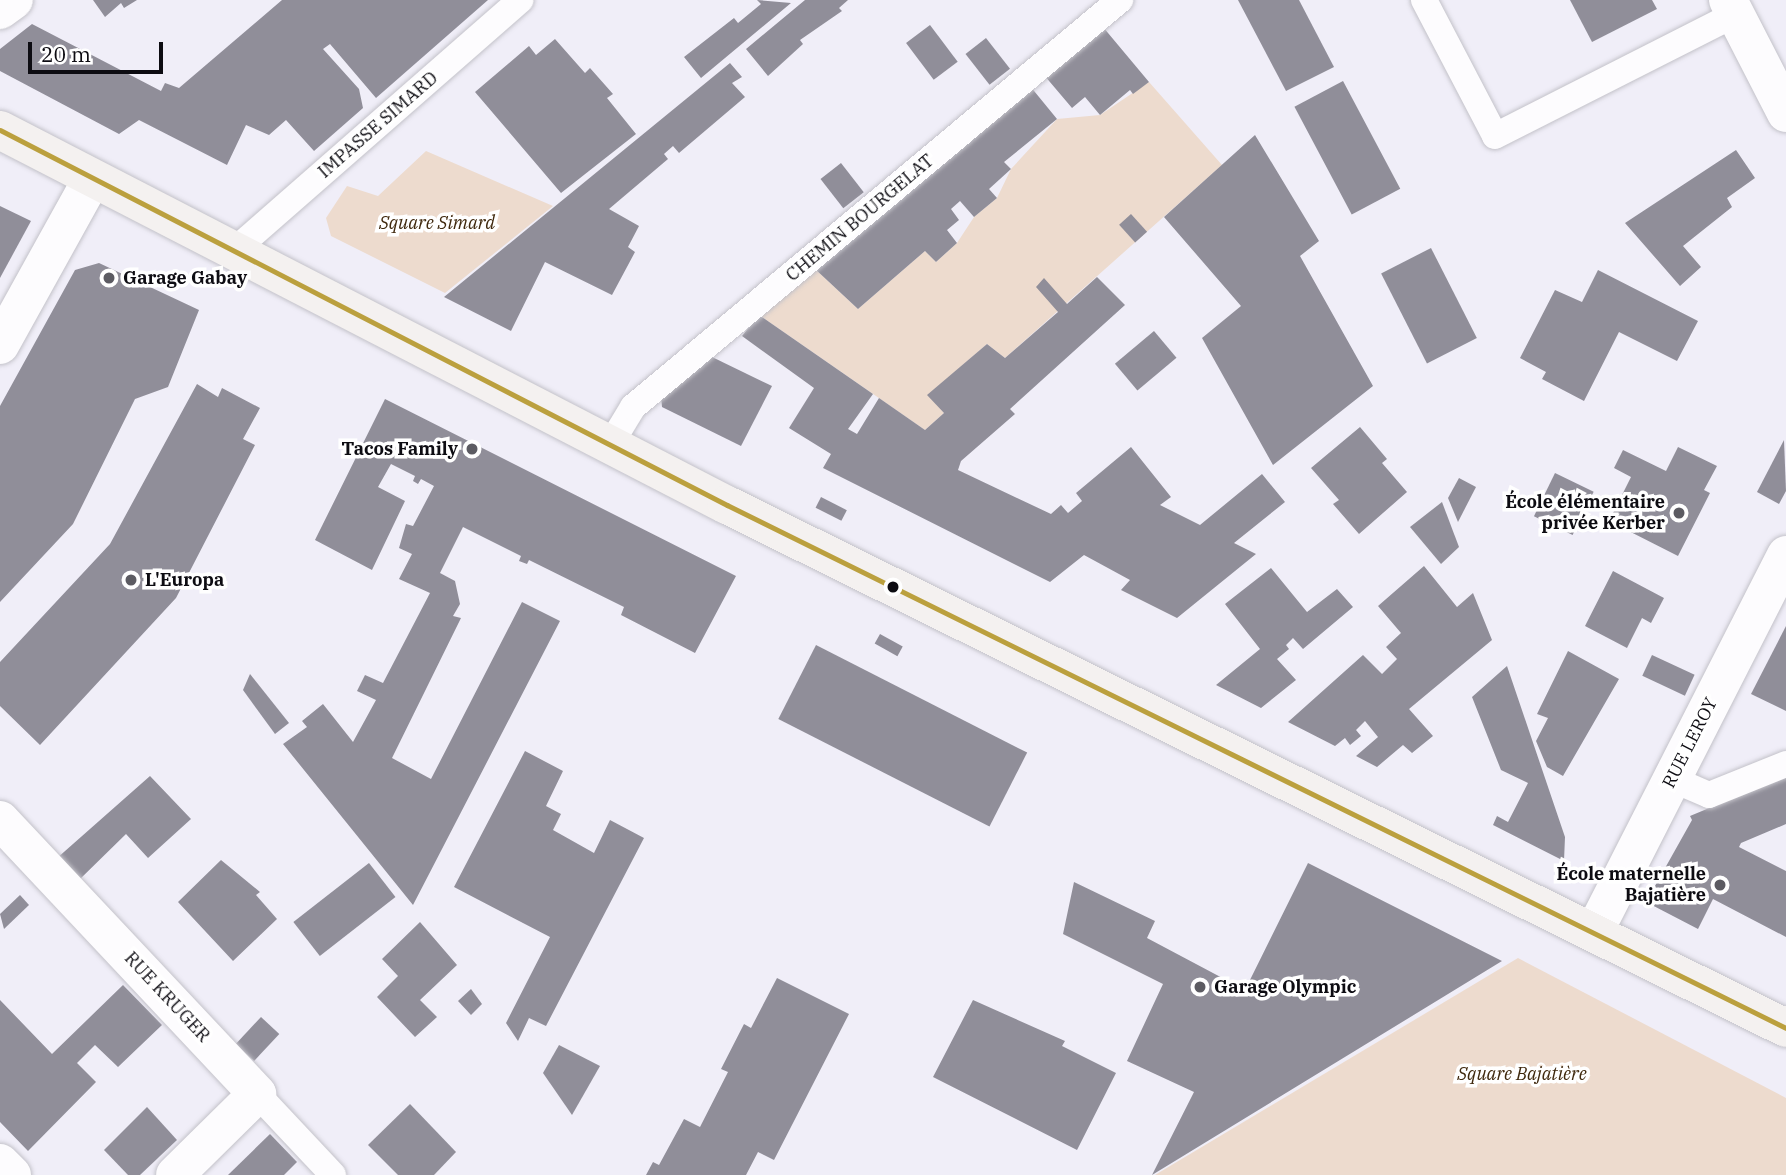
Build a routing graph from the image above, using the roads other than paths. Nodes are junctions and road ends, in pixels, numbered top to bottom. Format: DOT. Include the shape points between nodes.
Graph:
graph roads {
  1 [pos="14,0"];
  2 [pos="520,0"];
  3 [pos="1120,0"];
  4 [pos="1424,0"];
  5 [pos="1732,7"];
  6 [pos="0,10"];
  7 [pos="1786,113"];
  8 [pos="0,130"];
  9 [pos="92,179"];
  10 [pos="236,249"];
  11 [pos="0,345"];
  12 [pos="610,445"];
  13 [pos="1786,555"];
  14 [pos="1786,764"];
  15 [pos="1672,779"];
  16 [pos="0,820"];
  17 [pos="1594,932"];
  18 [pos="1786,1028"];
  19 [pos="257,1094"];
  20 [pos="0,1163"];
  21 [pos="12,1175"];
  22 [pos="175,1175"];
  23 [pos="333,1175"];
  1 -- 6 [label="street"];
  2 -- 10 [label="lane, IMPASSE SIMARD"];
  3 -- 12 [label="lane, CHEMIN BOURGELAT" via="633,407"];
  4 -- 5 [label="lane" via="1495,136"];
  5 -- 7 [label="street"];
  8 -- 9 [label="main road"];
  9 -- 10 [label="main road"];
  9 -- 11 [label="street"];
  10 -- 12 [label="main road"];
  12 -- 17 [label="main road"];
  13 -- 15 [label="street, RUE LEROY"];
  14 -- 15 [label="lane" via="1709,795"];
  15 -- 17 [label="street, RUE LEROY"];
  16 -- 19 [label="street, RUE KRUGER"];
  17 -- 18 [label="main road"];
  19 -- 22 [label="street"];
  19 -- 23 [label="lane, RUE KRUGER"];
  20 -- 21 [label="street"];
}
